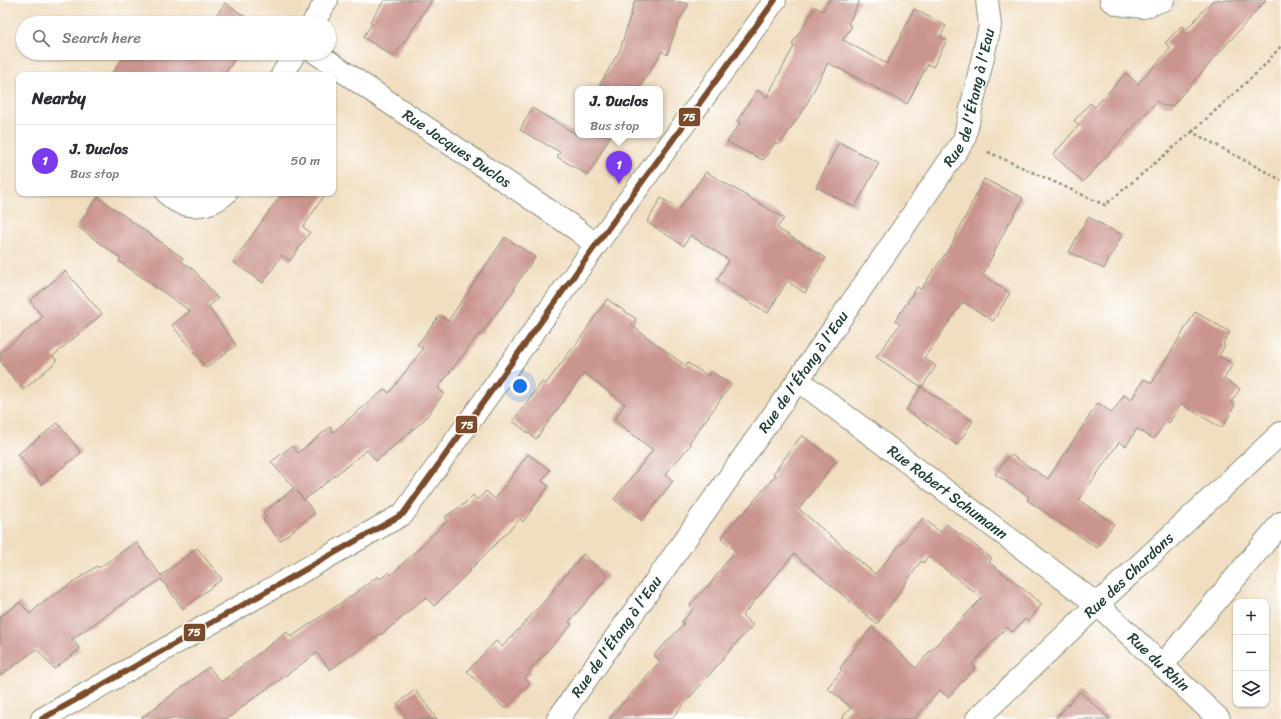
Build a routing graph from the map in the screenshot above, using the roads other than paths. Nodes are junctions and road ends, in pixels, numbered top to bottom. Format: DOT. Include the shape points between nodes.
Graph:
graph roads {
  1 [pos="327,0"];
  2 [pos="775,0"];
  3 [pos="988,0"];
  4 [pos="1111,0"];
  5 [pos="1163,0"];
  6 [pos="317,16"];
  7 [pos="291,60"];
  8 [pos="326,60"];
  9 [pos="284,72"];
  10 [pos="171,196"];
  11 [pos="223,196"];
  12 [pos="596,245"];
  13 [pos="798,380"];
  14 [pos="1281,434"];
  15 [pos="1281,523"];
  16 [pos="1098,605"];
  17 [pos="1162,666"];
  18 [pos="42,719"];
  19 [pos="558,719"];
  20 [pos="977,719"];
  21 [pos="1219,719"];
  1 -- 6 [label="street"];
  2 -- 12 [label="street"];
  3 -- 13 [label="street, Rue de l'Étang à l'Eau" via="990,26 964,140"];
  4 -- 5 [label="street" via="1118,4 1143,7"];
  7 -- 9 [label="street"];
  8 -- 12 [label="street, Rue Jacques Duclos"];
  10 -- 11 [label="street" via="180,203 194,206 208,205"];
  12 -- 18 [label="street" via="403,514"];
  13 -- 16 [label="street, Rue Robert Schumann"];
  13 -- 19 [label="street, Rue de l'Étang à l'Eau"];
  14 -- 16 [label="street, Rue des Chardons"];
  15 -- 17 [label="street"];
  16 -- 17 [label="street, Rue du Rhin"];
  16 -- 20 [label="street, Rue des Chardons"];
  17 -- 21 [label="street, Rue du Rhin"];
}
